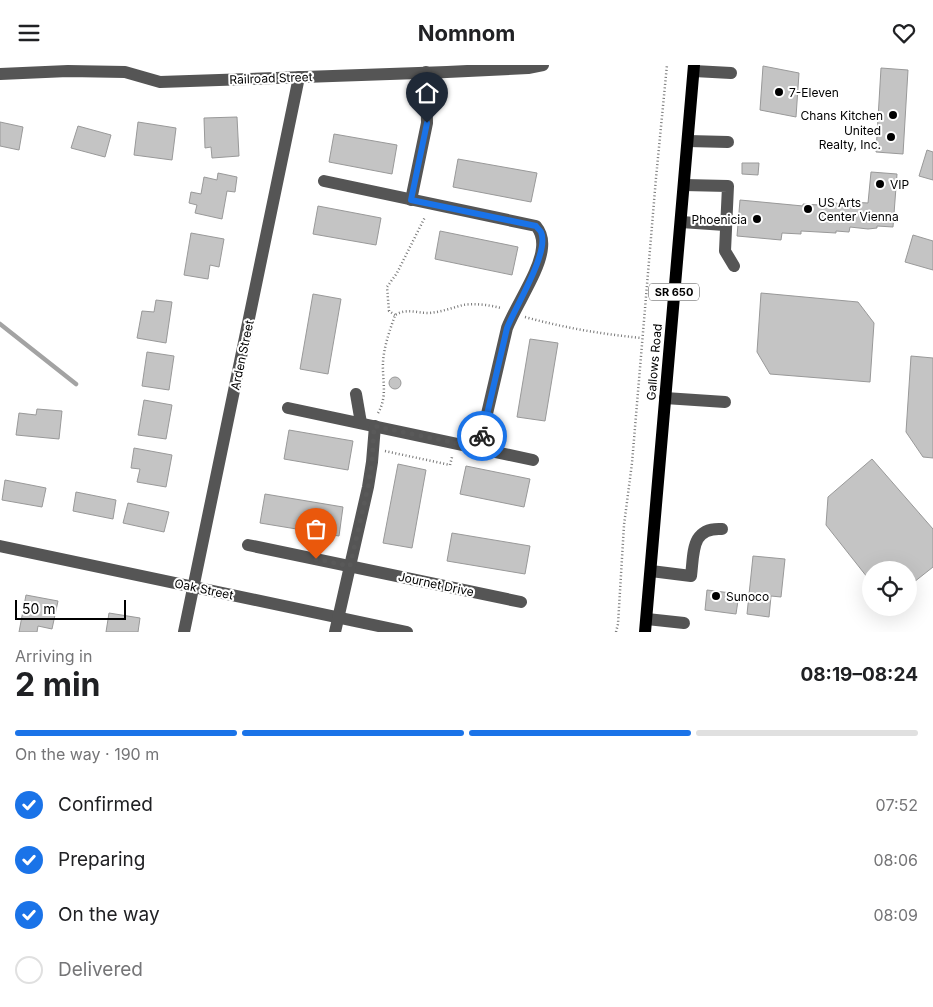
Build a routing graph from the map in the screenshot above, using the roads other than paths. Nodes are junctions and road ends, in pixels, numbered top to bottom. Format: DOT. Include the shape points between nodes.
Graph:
graph roads {
  1 [pos="543,65"];
  2 [pos="694,68"];
  3 [pos="123,69"];
  4 [pos="426,72"];
  5 [pos="731,73"];
  6 [pos="0,74"];
  7 [pos="299,77"];
  8 [pos="688,141"];
  9 [pos="728,142"];
  10 [pos="324,181"];
  11 [pos="684,185"];
  12 [pos="411,200"];
  13 [pos="681,222"];
  14 [pos="725,225"];
  15 [pos="734,266"];
  16 [pos="356,394"];
  17 [pos="665,398"];
  18 [pos="724,402"];
  19 [pos="288,408"];
  20 [pos="360,423"];
  21 [pos="374,426"];
  22 [pos="479,448"];
  23 [pos="533,459"];
  24 [pos="722,529"];
  25 [pos="248,545"];
  26 [pos="0,546"];
  27 [pos="350,566"];
  28 [pos="651,571"];
  29 [pos="193,587"];
  30 [pos="522,601"];
  31 [pos="338,618"];
  32 [pos="684,623"];
  33 [pos="646,626"];
  34 [pos="184,632"];
  35 [pos="335,632"];
  36 [pos="408,632"];
  1 -- 4 [label="street, Railroad Street"];
  2 -- 5 [label="street"];
  2 -- 8 [label="main road, Gallows Road / SR 650"];
  3 -- 6 [label="street, Railroad Street"];
  3 -- 7 [label="street, Railroad Street" via="160,82"];
  4 -- 7 [label="street, Railroad Street"];
  4 -- 12 [label="street" via="427,123"];
  7 -- 29 [label="street, Arden Street"];
  8 -- 9 [label="street"];
  8 -- 11 [label="main road, Gallows Road / SR 650"];
  10 -- 12 [label="street"];
  11 -- 13 [label="main road, Gallows Road / SR 650"];
  11 -- 14 [label="street" via="728,186"];
  12 -- 22 [label="street" via="536,226 541,233 542,248 537,267 507,328"];
  13 -- 14 [label="street"];
  13 -- 17 [label="main road, Gallows Road / SR 650"];
  14 -- 15 [label="street" via="725,251"];
  16 -- 20 [label="street"];
  17 -- 18 [label="street"];
  17 -- 28 [label="main road, Gallows Road / SR 650"];
  19 -- 20 [label="street"];
  20 -- 21 [label="street"];
  21 -- 22 [label="street"];
  21 -- 27 [label="street" via="368,487"];
  22 -- 23 [label="street"];
  24 -- 28 [label="street" via="711,529 700,535 694,547 691,576"];
  25 -- 27 [label="street, Journet Drive"];
  26 -- 29 [label="street, Oak Street"];
  27 -- 30 [label="street, Journet Drive"];
  27 -- 31 [label="street"];
  28 -- 33 [label="main road, Gallows Road / SR 650"];
  29 -- 31 [label="street, Oak Street"];
  29 -- 34 [label="street, Arden Street"];
  31 -- 35 [label="street"];
  31 -- 36 [label="street, Oak Street"];
  32 -- 33 [label="street"];
}
